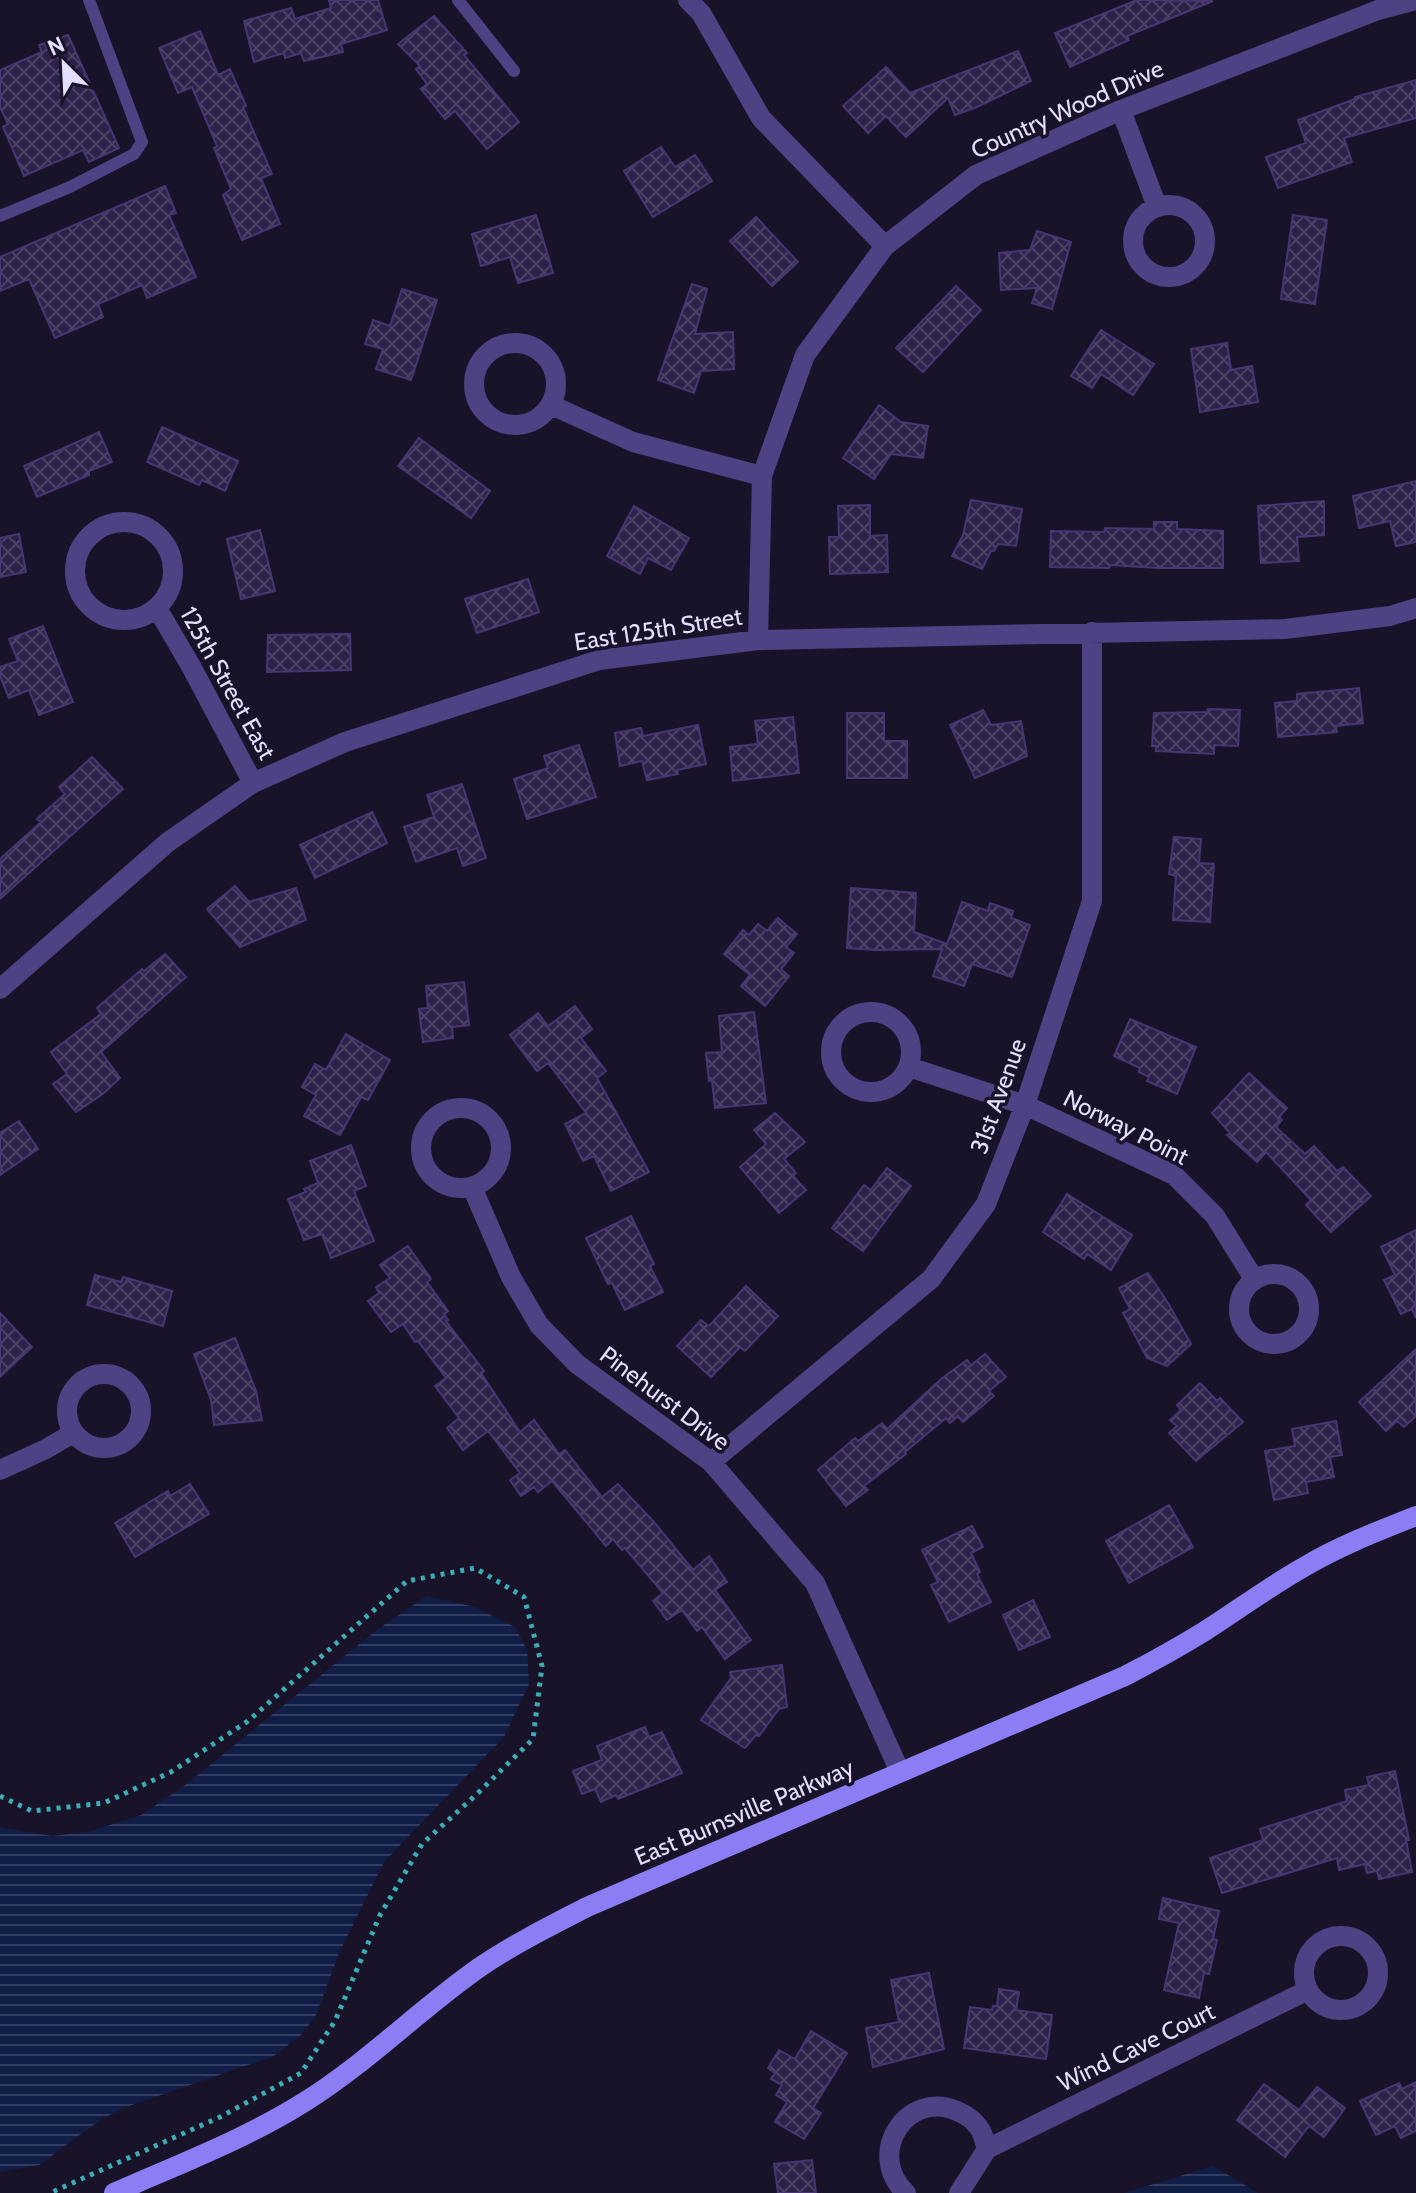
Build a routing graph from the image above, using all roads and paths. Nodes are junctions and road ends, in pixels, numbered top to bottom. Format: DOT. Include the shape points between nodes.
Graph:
graph roads {
  1 [pos="89,0"];
  2 [pos="458,0"];
  3 [pos="688,0"];
  4 [pos="1416,0"];
  5 [pos="514,71"];
  6 [pos="1121,110"];
  7 [pos="1157,207"];
  8 [pos="0,216"];
  9 [pos="885,246"];
  10 [pos="551,405"];
  11 [pos="762,476"];
  12 [pos="157,608"];
  13 [pos="1416,608"];
  14 [pos="1092,632"];
  15 [pos="758,640"];
  16 [pos="253,783"];
  17 [pos="0,989"];
  18 [pos="909,1067"];
  19 [pos="1025,1105"];
  20 [pos="472,1187"];
  21 [pos="1254,1279"];
  22 [pos="73,1433"];
  23 [pos="711,1462"];
  24 [pos="0,1470"];
  25 [pos="1416,1516"];
  26 [pos="900,1772"];
  27 [pos="0,1796"];
  28 [pos="1308,1990"];
  29 [pos="987,2149"];
  30 [pos="50,2193"];
  31 [pos="114,2193"];
  32 [pos="906,2193"];
  33 [pos="959,2193"];
  1 -- 8 [label="lane" via="142,142 134,154"];
  2 -- 5 [label="lane"];
  3 -- 9 [label="street" via="701,13 761,118"];
  4 -- 6 [label="street, Country Wood Drive"];
  6 -- 7 [label="street"];
  6 -- 9 [label="street, Country Wood Drive" via="976,175"];
  9 -- 11 [label="street, Country Wood Drive" via="805,355"];
  10 -- 10 [label="street" via="556,373 536,348 505,344 479,363 475,394 494,420 525,424"];
  10 -- 11 [label="street" via="633,442"];
  11 -- 15 [label="street, Country Wood Drive"];
  12 -- 12 [label="street, 125th Street East" via="174,574 162,538 128,522 92,533 75,567 87,603 121,620"];
  12 -- 16 [label="street, 125th Street East"];
  13 -- 14 [label="street, East 125th Street" via="1285,629"];
  14 -- 15 [label="street, East 125th Street"];
  14 -- 19 [label="street, 31st Avenue" via="1092,901"];
  15 -- 16 [label="street, East 125th Street" via="599,660 345,742"];
  16 -- 17 [label="street, East 125th Street" via="168,842"];
  18 -- 18 [label="street" via="908,1036 886,1014 855,1015 833,1037 834,1068 856,1090 887,1089"];
  18 -- 19 [label="street, Norway Point"];
  19 -- 21 [label="street, Norway Point" via="1174,1175 1215,1216"];
  19 -- 23 [label="street, 31st Avenue" via="986,1204 931,1279"];
  20 -- 20 [label="street" via="497,1167 500,1136 480,1112 449,1109 424,1129 421,1160 441,1184"];
  20 -- 23 [label="street, Pinehurst Drive" via="511,1277 539,1325 577,1364"];
  22 -- 24 [label="street"];
  23 -- 26 [label="street, Pinehurst Drive" via="815,1583"];
  25 -- 26 [label="street, East Burnsville Parkway" via="1307,1564 1125,1676"];
  26 -- 31 [label="street, East Burnsville Parkway" via="529,1937 480,1967 306,2101 259,2128"];
  27 -- 30 [label="path" via="32,1811 104,1803 171,1772 248,1721 407,1581 475,1568 524,1597 542,1666 533,1739 422,1844 380,1915 335,2021 301,2073 220,2117"];
  28 -- 29 [label="street, Wind Cave Court"];
  29 -- 32 [label="street" via="967,2116 929,2107 911,2115 896,2129 889,2148 890,2168"];
  29 -- 33 [label="street"];
}
